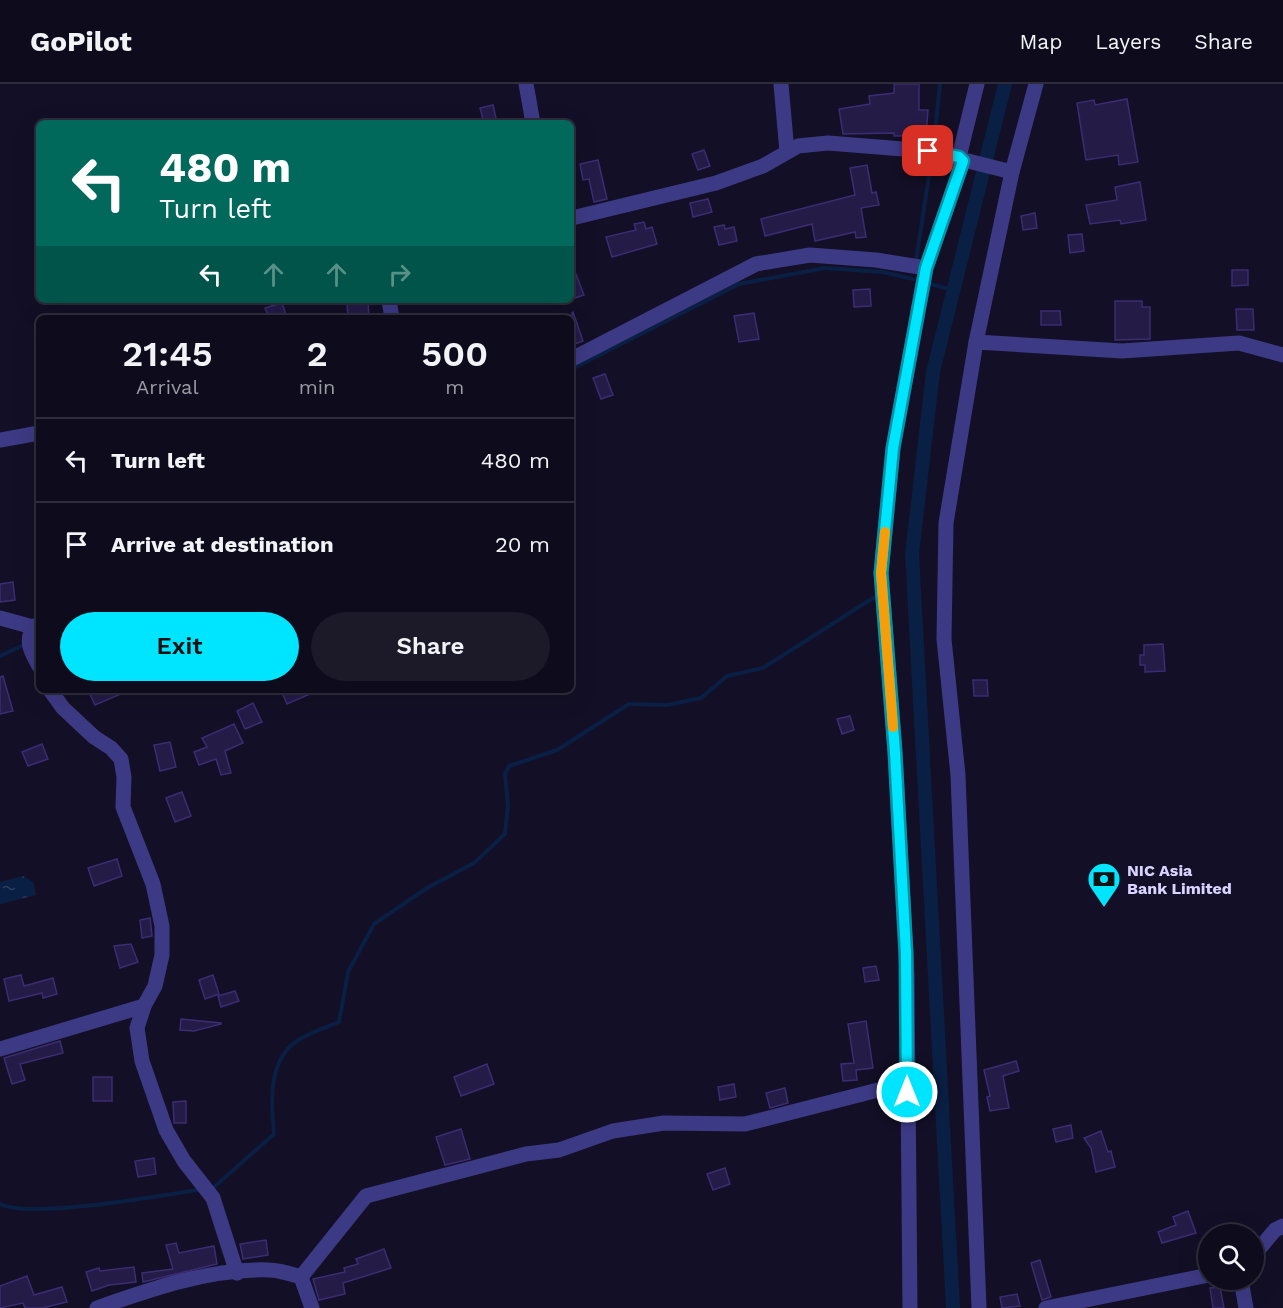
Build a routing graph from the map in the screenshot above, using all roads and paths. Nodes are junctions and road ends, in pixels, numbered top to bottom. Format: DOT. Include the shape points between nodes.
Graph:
graph roads {
  1 [pos="526,84"];
  2 [pos="781,84"];
  3 [pos="977,84"];
  4 [pos="1036,84"];
  5 [pos="532,120"];
  6 [pos="787,152"];
  7 [pos="966,160"];
  8 [pos="1005,171"];
  9 [pos="574,218"];
  10 [pos="926,268"];
  11 [pos="976,342"];
  12 [pos="1283,355"];
  13 [pos="574,358"];
  14 [pos="36,434"];
  15 [pos="0,440"];
  16 [pos="0,618"];
  17 [pos="32,634"];
  18 [pos="36,652"];
  19 [pos="52,693"];
  20 [pos="144,1006"];
  21 [pos="0,1049"];
  22 [pos="907,1092"];
  23 [pos="1283,1226"];
  24 [pos="1264,1243"];
  25 [pos="237,1273"];
  26 [pos="301,1277"];
  27 [pos="1198,1277"];
  28 [pos="1243,1290"];
  29 [pos="97,1308"];
  30 [pos="312,1308"];
  31 [pos="910,1308"];
  32 [pos="979,1308"];
  33 [pos="1046,1308"];
  34 [pos="1246,1308"];
  1 -- 5 [label="street"];
  2 -- 6 [label="street"];
  3 -- 7 [label="street"];
  4 -- 8 [label="street"];
  6 -- 7 [label="street" via="798,146 828,143 928,151"];
  6 -- 9 [label="street" via="763,166 716,183"];
  7 -- 8 [label="street"];
  7 -- 10 [label="street"];
  8 -- 11 [label="street"];
  10 -- 13 [label="street" via="810,255 756,264"];
  10 -- 22 [label="street" via="893,448 881,573 906,963"];
  11 -- 12 [label="street" via="1122,351 1239,343"];
  11 -- 32 [label="street" via="946,523 944,639 958,776"];
  14 -- 15 [label="street"];
  16 -- 17 [label="street"];
  17 -- 18 [label="street"];
  19 -- 20 [label="street" via="63,708 121,759 123,807 153,884 162,926 162,955 155,986"];
  20 -- 21 [label="street"];
  20 -- 25 [label="street" via="137,1028 152,1092 166,1130 213,1198"];
  22 -- 26 [label="street" via="882,1089 745,1124 664,1123 613,1131 559,1150 526,1154 366,1196"];
  22 -- 31 [label="street"];
  23 -- 24 [label="street"];
  25 -- 26 [label="street" via="270,1270"];
  25 -- 29 [label="street" via="159,1287"];
  26 -- 30 [label="street"];
  27 -- 33 [label="street"];
  28 -- 34 [label="street"];
}
